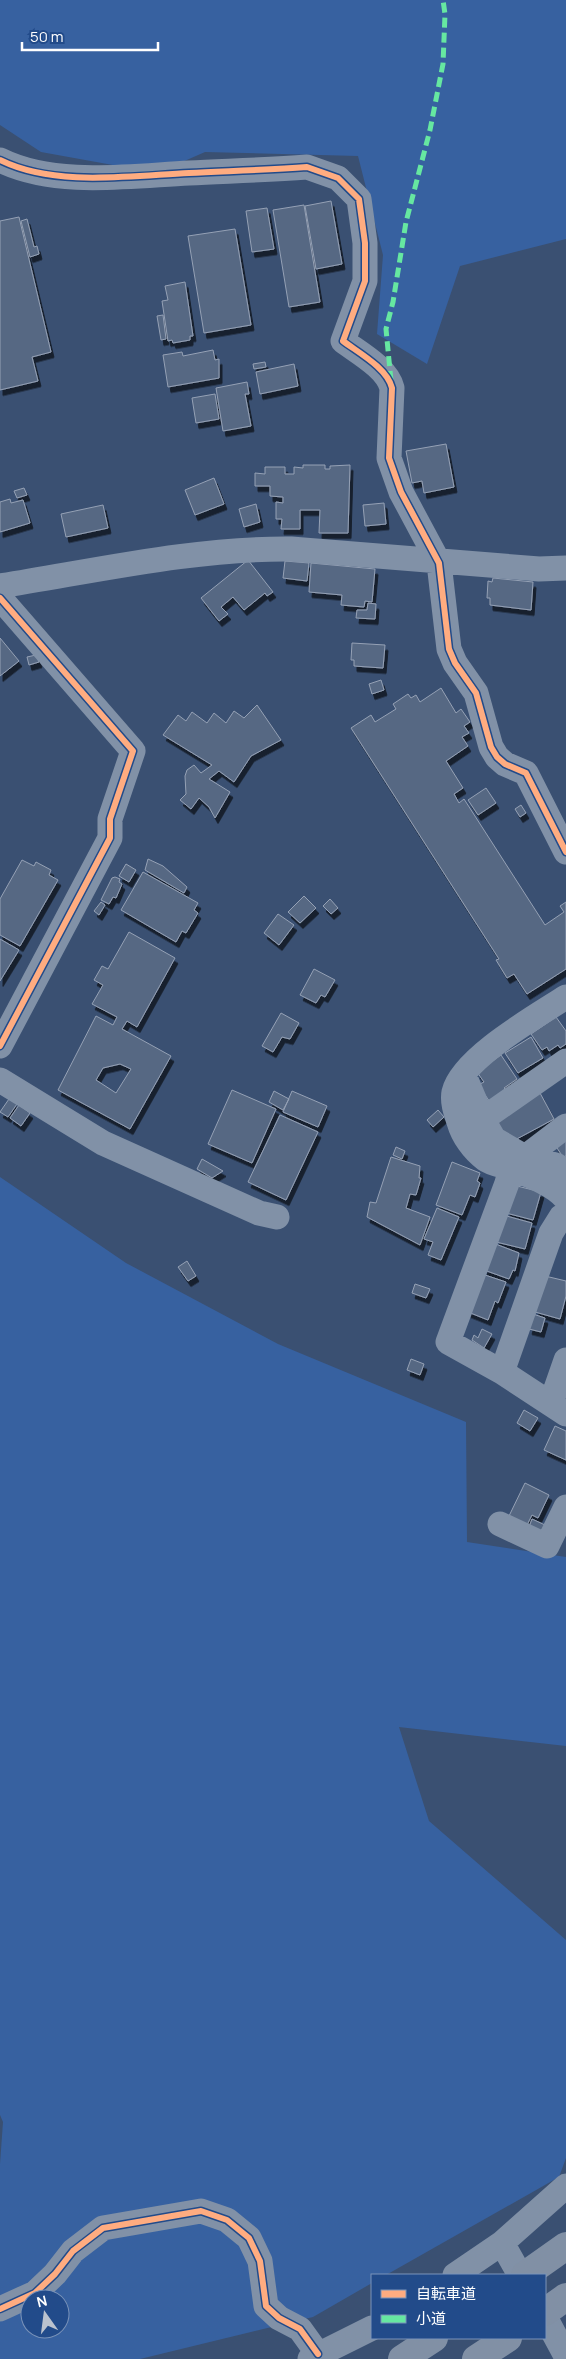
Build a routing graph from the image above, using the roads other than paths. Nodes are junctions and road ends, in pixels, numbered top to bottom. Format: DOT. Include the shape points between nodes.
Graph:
graph roads {
  1 [pos="0,160"];
  2 [pos="439,562"];
  3 [pos="566,568"];
  4 [pos="0,586"];
  5 [pos="0,598"];
  6 [pos="566,852"];
  7 [pos="566,997"];
  8 [pos="0,1046"];
  9 [pos="566,1061"];
  10 [pos="0,1080"];
  11 [pos="473,1126"];
  12 [pos="566,1126"];
  13 [pos="518,1162"];
  14 [pos="566,1172"];
  15 [pos="565,1214"];
  16 [pos="277,1217"];
  17 [pos="566,1360"];
  18 [pos="502,1372"];
  19 [pos="558,1409"];
  20 [pos="566,1506"];
  21 [pos="500,1524"];
  22 [pos="566,2186"];
  23 [pos="502,2243"];
  24 [pos="566,2246"];
  25 [pos="457,2274"];
  26 [pos="519,2274"];
  27 [pos="526,2274"];
  28 [pos="566,2296"];
  29 [pos="0,2309"];
  30 [pos="546,2311"];
  31 [pos="546,2319"];
  32 [pos="371,2328"];
  33 [pos="432,2339"];
  34 [pos="506,2339"];
  35 [pos="566,2356"];
  36 [pos="314,2357"];
  37 [pos="402,2359"];
  38 [pos="476,2359"];
  1 -- 2 [label="street" via="36,174 105,177 307,167 338,178 350,188 362,209 365,281 343,341 390,382 389,458 401,492"];
  2 -- 3 [label="street"];
  2 -- 4 [label="street" via="256,548"];
  2 -- 6 [label="street" via="449,649 455,663 476,693 494,752 505,764 526,773"];
  5 -- 8 [label="street" via="133,751 110,819 110,838"];
  7 -- 11 [label="street" via="495,1044 457,1083 454,1106"];
  9 -- 11 [label="street"];
  10 -- 16 [label="street" via="103,1143 259,1213"];
  11 -- 13 [label="street" via="485,1159"];
  12 -- 13 [label="street"];
  13 -- 14 [label="street" via="556,1165"];
  13 -- 15 [label="street" via="560,1191"];
  13 -- 18 [label="street" via="507,1183 448,1342"];
  15 -- 18 [label="street" via="551,1233"];
  17 -- 19 [label="street"];
  18 -- 19 [label="street"];
  20 -- 21 [label="street" via="547,1546"];
  22 -- 23 [label="street"];
  23 -- 25 [label="street"];
  23 -- 26 [label="street"];
  24 -- 27 [label="highway"];
  28 -- 30 [label="highway"];
  29 -- 36 [label="street" via="35,2293 73,2251 103,2228 201,2211 227,2220 249,2238 260,2261 266,2306 279,2318 300,2329"];
  31 -- 35 [label="street"];
  32 -- 36 [label="street"];
  33 -- 37 [label="highway"];
  34 -- 38 [label="highway"];
}
